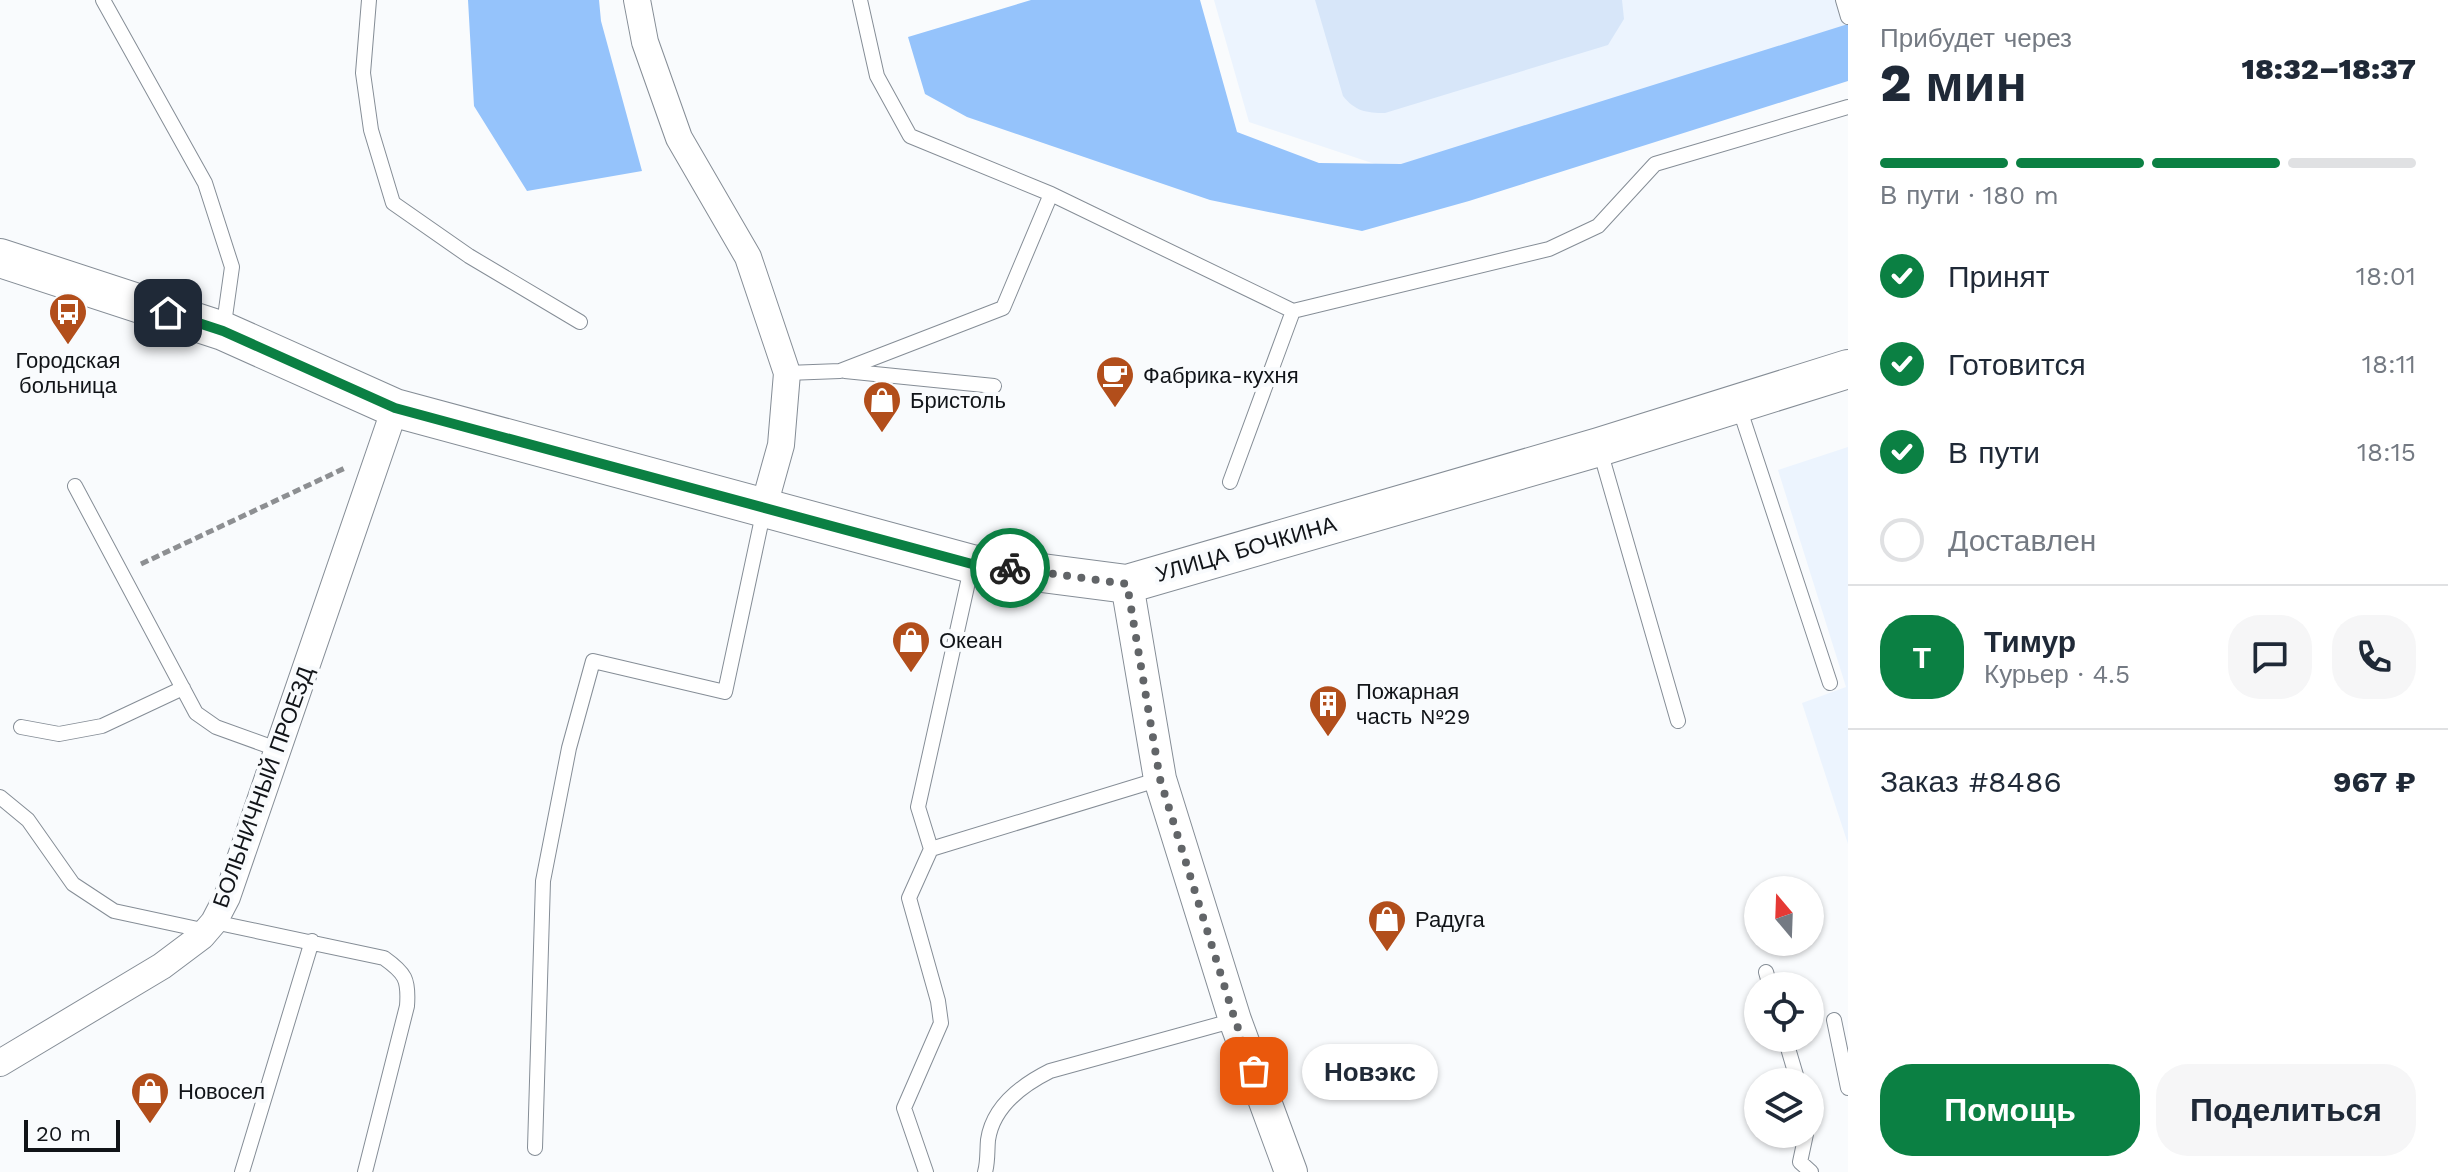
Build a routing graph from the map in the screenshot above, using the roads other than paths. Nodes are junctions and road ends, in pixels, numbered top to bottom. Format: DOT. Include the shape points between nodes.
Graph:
graph roads {
  1 [pos="103,0"];
  2 [pos="369,0"];
  3 [pos="637,0"];
  4 [pos="860,0"];
  5 [pos="1843,0"];
  6 [pos="1848,17"];
  7 [pos="1848,107"];
  8 [pos="1051,194"];
  9 [pos="0,258"];
  10 [pos="1293,311"];
  11 [pos="580,322"];
  12 [pos="223,331"];
  13 [pos="1848,369"];
  14 [pos="840,371"];
  15 [pos="787,373"];
  16 [pos="994,386"];
  17 [pos="1738,404"];
  18 [pos="395,408"];
  19 [pos="1599,447"];
  20 [pos="1230,482"];
  21 [pos="75,486"];
  22 [pos="764,506"];
  23 [pos="972,564"];
  24 [pos="1127,584"];
  25 [pos="1830,683"];
  26 [pos="183,688"];
  27 [pos="1678,721"];
  28 [pos="21,727"];
  29 [pos="277,749"];
  30 [pos="1160,779"];
  31 [pos="0,797"];
  32 [pos="931,849"];
  33 [pos="210,926"];
  34 [pos="312,941"];
  35 [pos="1235,1020"];
  36 [pos="1834,1020"];
  37 [pos="0,1063"];
  38 [pos="1848,1088"];
  39 [pos="535,1148"];
  40 [pos="1803,1148"];
  41 [pos="242,1172"];
  42 [pos="365,1172"];
  43 [pos="926,1172"];
  44 [pos="985,1172"];
  45 [pos="1291,1172"];
  46 [pos="1811,1172"];
  1 -- 12 [label="lane" via="205,183 232,267"];
  2 -- 11 [label="lane" via="363,73 371,130 393,203"];
  3 -- 15 [label="street" via="645,42 679,138 748,257"];
  4 -- 8 [label="lane" via="877,76 910,136"];
  5 -- 6 [label="lane"];
  7 -- 10 [label="lane" via="1655,164 1598,226 1549,249"];
  8 -- 10 [label="lane"];
  8 -- 14 [label="lane" via="1003,308"];
  9 -- 12 [label="main road, УЛИЦА БОЧКИНА"];
  10 -- 20 [label="lane"];
  12 -- 18 [label="main road, УЛИЦА БОЧКИНА"];
  13 -- 17 [label="main road, УЛИЦА БОЧКИНА"];
  14 -- 15 [label="lane"];
  14 -- 16 [label="lane"];
  15 -- 22 [label="street" via="781,445"];
  17 -- 19 [label="main road, УЛИЦА БОЧКИНА"];
  17 -- 25 [label="lane"];
  18 -- 22 [label="main road, УЛИЦА БОЧКИНА"];
  18 -- 29 [label="street, БОЛЬНИЧНЫЙ ПРОЕЗД"];
  19 -- 24 [label="main road, УЛИЦА БОЧКИНА"];
  19 -- 27 [label="lane"];
  21 -- 26 [label="lane"];
  22 -- 23 [label="main road, УЛИЦА БОЧКИНА"];
  22 -- 39 [label="lane" via="725,692 593,661 569,748 543,881"];
  23 -- 24 [label="main road, УЛИЦА БОЧКИНА"];
  23 -- 32 [label="lane" via="918,807"];
  24 -- 30 [label="street"];
  26 -- 28 [label="lane" via="102,726 59,734"];
  26 -- 29 [label="lane" via="196,713 216,727"];
  29 -- 33 [label="street, БОЛЬНИЧНЫЙ ПРОЕЗД" via="227,897"];
  30 -- 32 [label="lane"];
  30 -- 35 [label="street"];
  31 -- 33 [label="lane" via="28,820 73,884 114,911"];
  32 -- 43 [label="lane" via="909,898 941,1023 904,1108"];
  33 -- 34 [label="lane"];
  33 -- 37 [label="street, БОЛЬНИЧНЫЙ ПРОЕЗД" via="162,966"];
  34 -- 41 [label="lane"];
  34 -- 42 [label="lane" via="384,958 402,970 408,992"];
  35 -- 44 [label="lane" via="1050,1071 1025,1083 994,1117"];
  35 -- 45 [label="street"];
  36 -- 38 [label="lane"];
  40 -- 46 [label="lane" via="1800,1162"];
}
